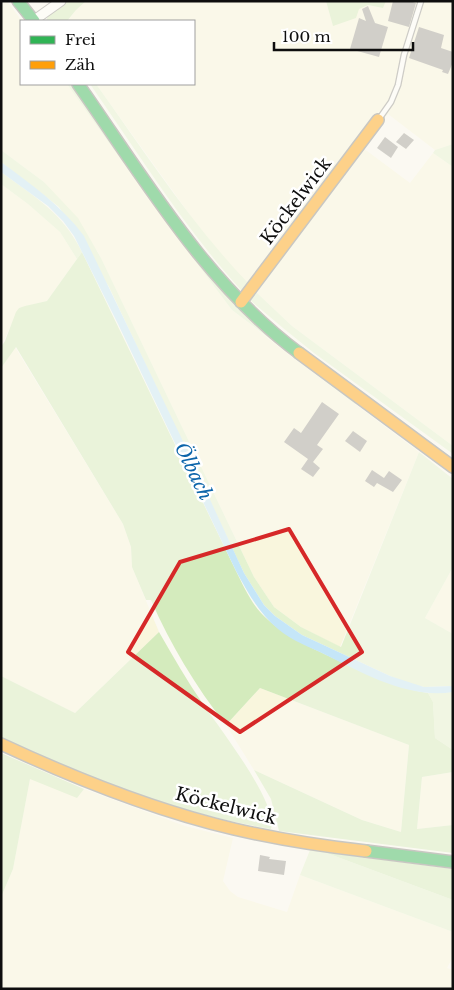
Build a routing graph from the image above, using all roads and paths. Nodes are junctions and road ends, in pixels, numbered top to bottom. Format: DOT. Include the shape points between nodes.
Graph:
graph roads {
  1 [pos="18,1"];
  2 [pos="62,1"];
  3 [pos="421,1"];
  4 [pos="33,20"];
  5 [pos="35,20"];
  6 [pos="79,85"];
  7 [pos="378,120"];
  8 [pos="241,302"];
  9 [pos="453,467"];
  10 [pos="1,744"];
  11 [pos="453,862"];
  1 -- 4 [label="street"];
  2 -- 5 [label="street"];
  3 -- 7 [label="lane" via="398,85"];
  6 -- 8 [label="street" via="196,250"];
  7 -- 8 [label="street, Köckelwick"];
  8 -- 9 [label="street" via="287,344"];
  10 -- 11 [label="street, Köckelwick" via="106,789 204,822 307,842"];
}
